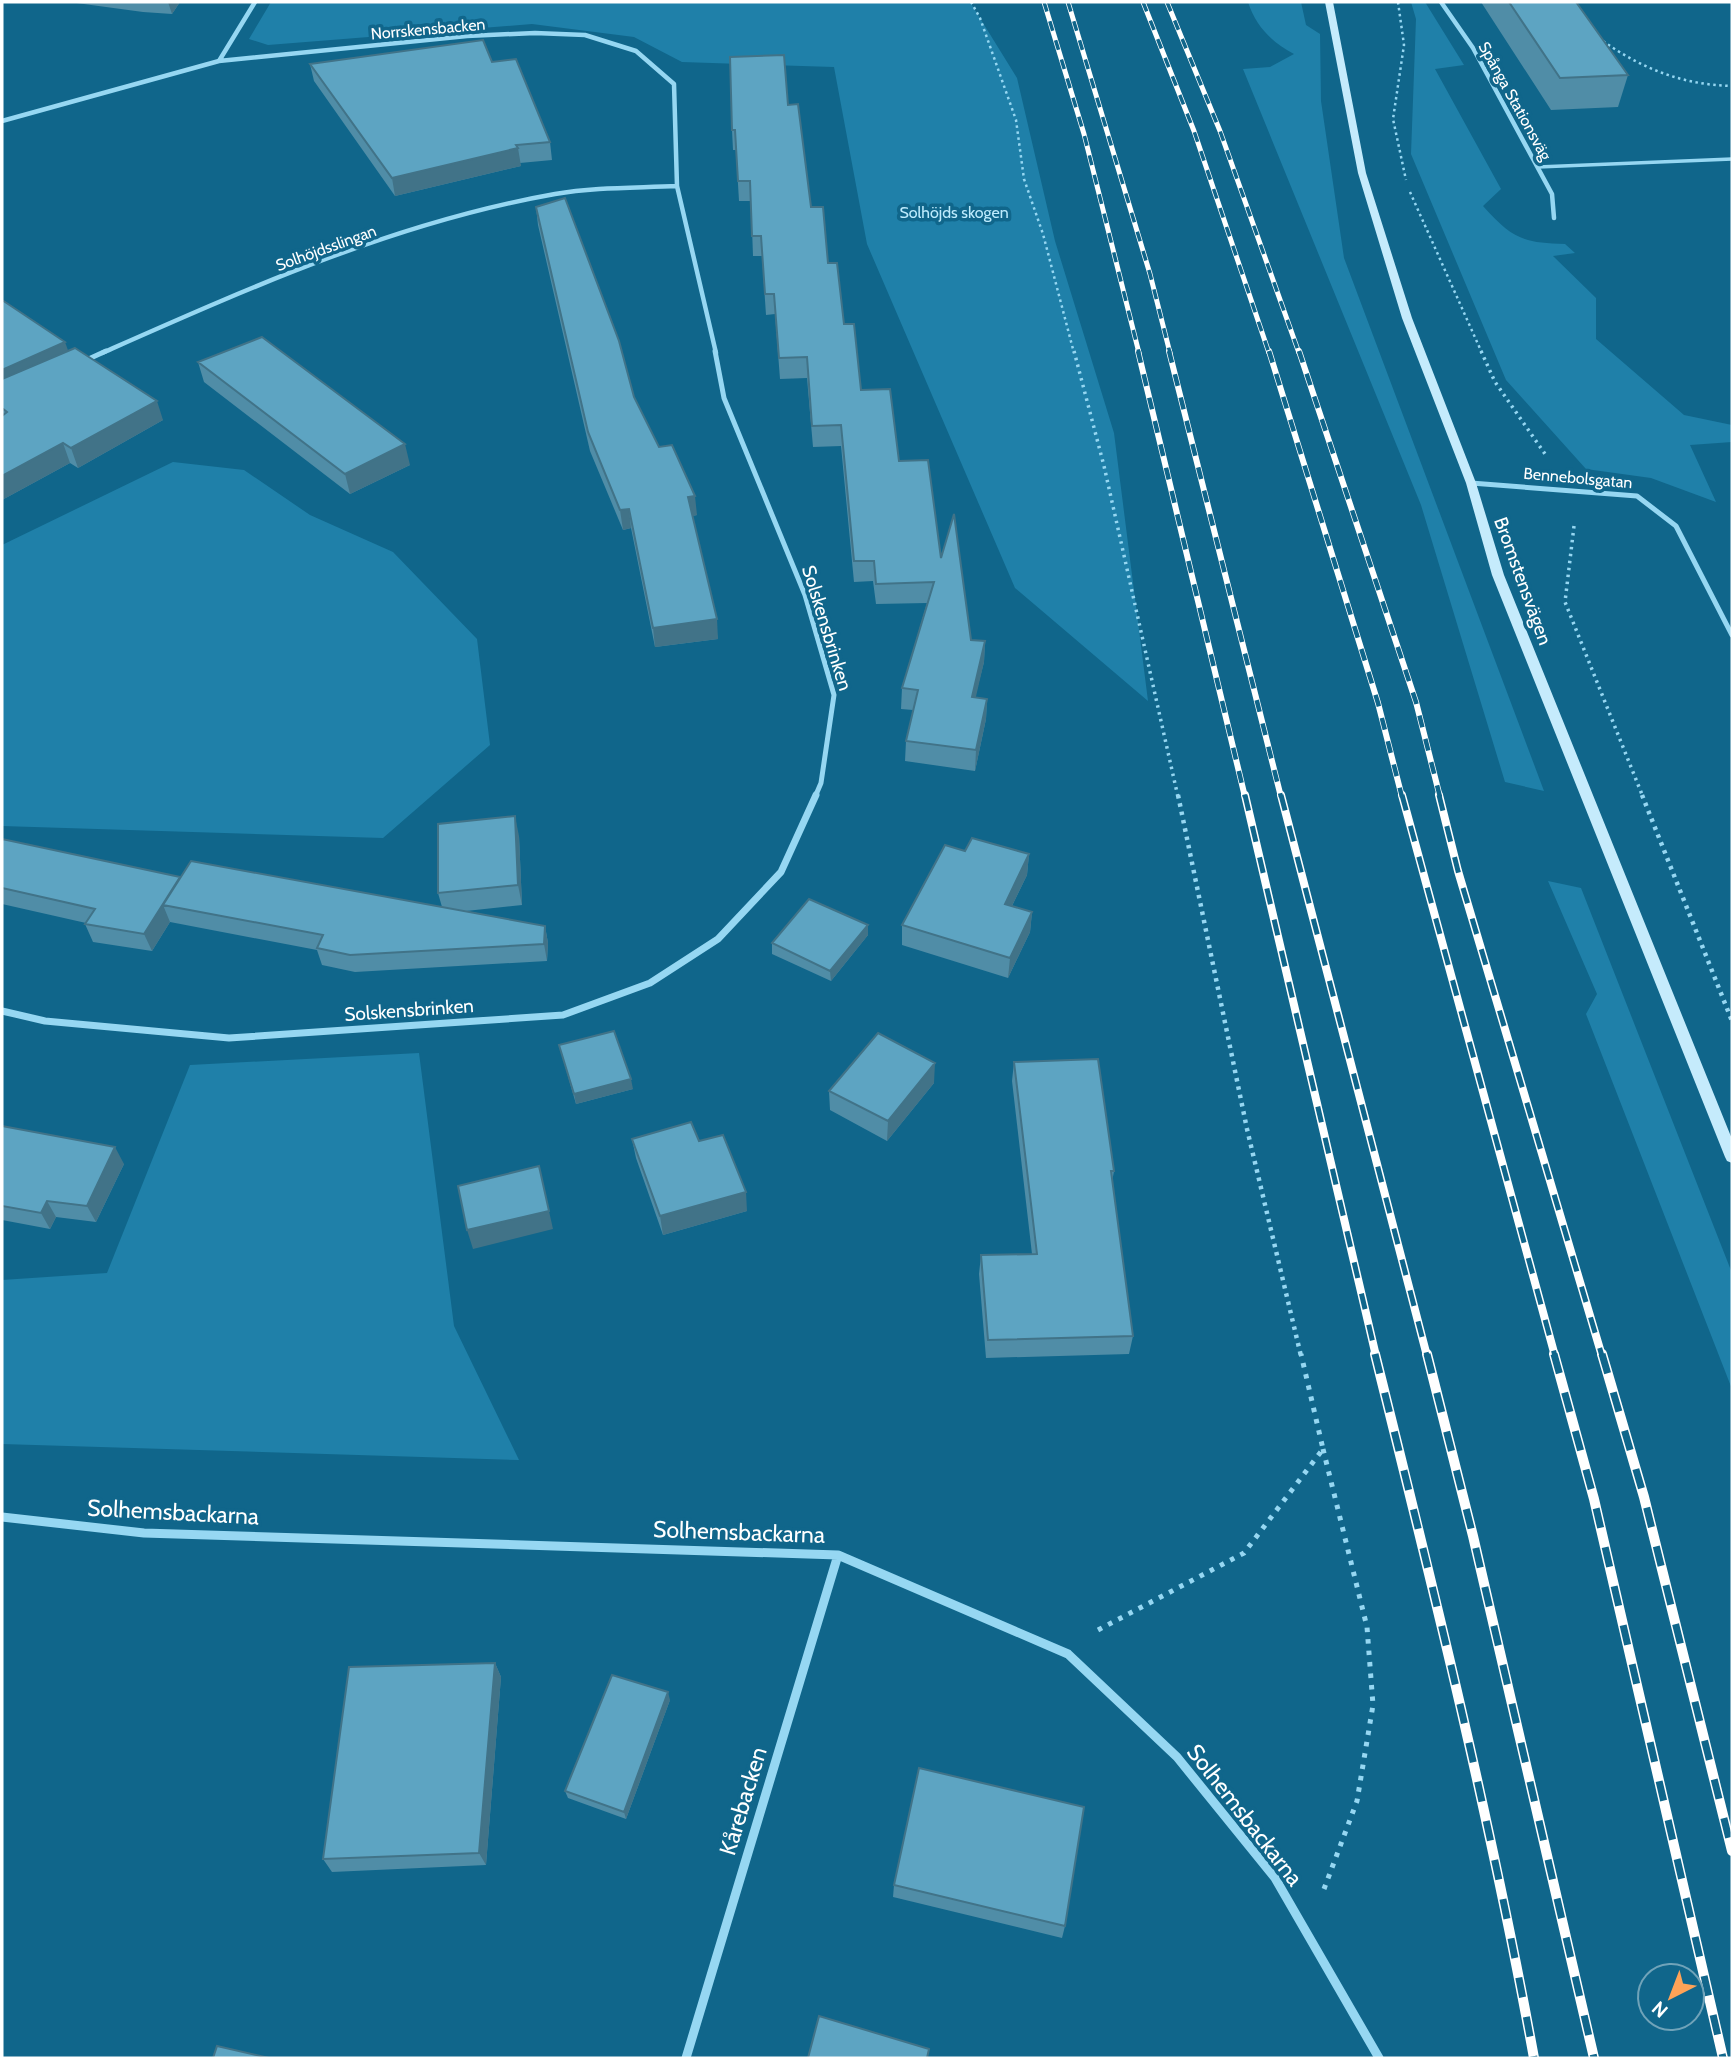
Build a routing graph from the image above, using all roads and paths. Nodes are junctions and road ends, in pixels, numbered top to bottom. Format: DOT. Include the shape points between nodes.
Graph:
graph roads {
  1 [pos="255,2"];
  2 [pos="971,2"];
  3 [pos="1329,2"];
  4 [pos="1398,2"];
  5 [pos="1441,2"];
  6 [pos="1595,32"];
  7 [pos="636,51"];
  8 [pos="219,61"];
  9 [pos="1732,86"];
  10 [pos="2,121"];
  11 [pos="1732,159"];
  12 [pos="1538,167"];
  13 [pos="677,186"];
  14 [pos="1554,218"];
  15 [pos="77,365"];
  16 [pos="1471,483"];
  17 [pos="1578,490"];
  18 [pos="1732,635"];
  19 [pos="2,1011"];
  20 [pos="1732,1020"];
  21 [pos="1732,1157"];
  22 [pos="1323,1448"];
  23 [pos="2,1517"];
  24 [pos="838,1555"];
  25 [pos="1068,1654"];
  26 [pos="1308,1933"];
  27 [pos="686,2058"];
  28 [pos="1379,2058"];
  1 -- 8 [label="street"];
  2 -- 22 [label="path" via="1016,120 1024,179 1043,234 1104,466 1203,908 1247,1129"];
  3 -- 16 [label="street, Bromstensvägen" via="1362,173 1407,318"];
  4 -- 17 [label="path" via="1404,44 1393,119 1408,188 1495,382 1538,446"];
  5 -- 12 [label="street, Spånga Stationsväg" via="1473,48"];
  6 -- 9 [label="path" via="1620,54 1666,74"];
  7 -- 8 [label="street, Norrskensbacken" via="585,35 536,33"];
  7 -- 13 [label="street, Solskensbrinken" via="674,84"];
  8 -- 10 [label="street, Norrskensbacken"];
  11 -- 12 [label="lane"];
  12 -- 14 [label="street, Spånga Stationsväg" via="1552,194"];
  13 -- 15 [label="street, Solhöjdsslingan" via="558,194 460,214 238,294"];
  13 -- 19 [label="street, Solskensbrinken" via="724,398 805,595 834,695 821,783 782,872 707,947 650,983 563,1015 229,1038 45,1021"];
  16 -- 17 [label="street, Bennebolsgatan"];
  16 -- 21 [label="street, Bromstensvägen" via="1498,575"];
  17 -- 18 [label="street, Bennebolsgatan" via="1637,496 1676,526"];
  17 -- 20 [label="path" via="1565,602"];
  22 -- 25 [label="path" via="1244,1553 1106,1623"];
  22 -- 26 [label="path" via="1367,1627 1373,1705 1357,1801"];
  23 -- 24 [label="street, Solhemsbackarna" via="144,1533"];
  24 -- 25 [label="street, Solhemsbackarna"];
  24 -- 27 [label="street, Kårebacken"];
  25 -- 26 [label="street, Solhemsbackarna" via="1177,1757 1275,1878"];
  26 -- 28 [label="street, Solhemsbackarna"];
}
